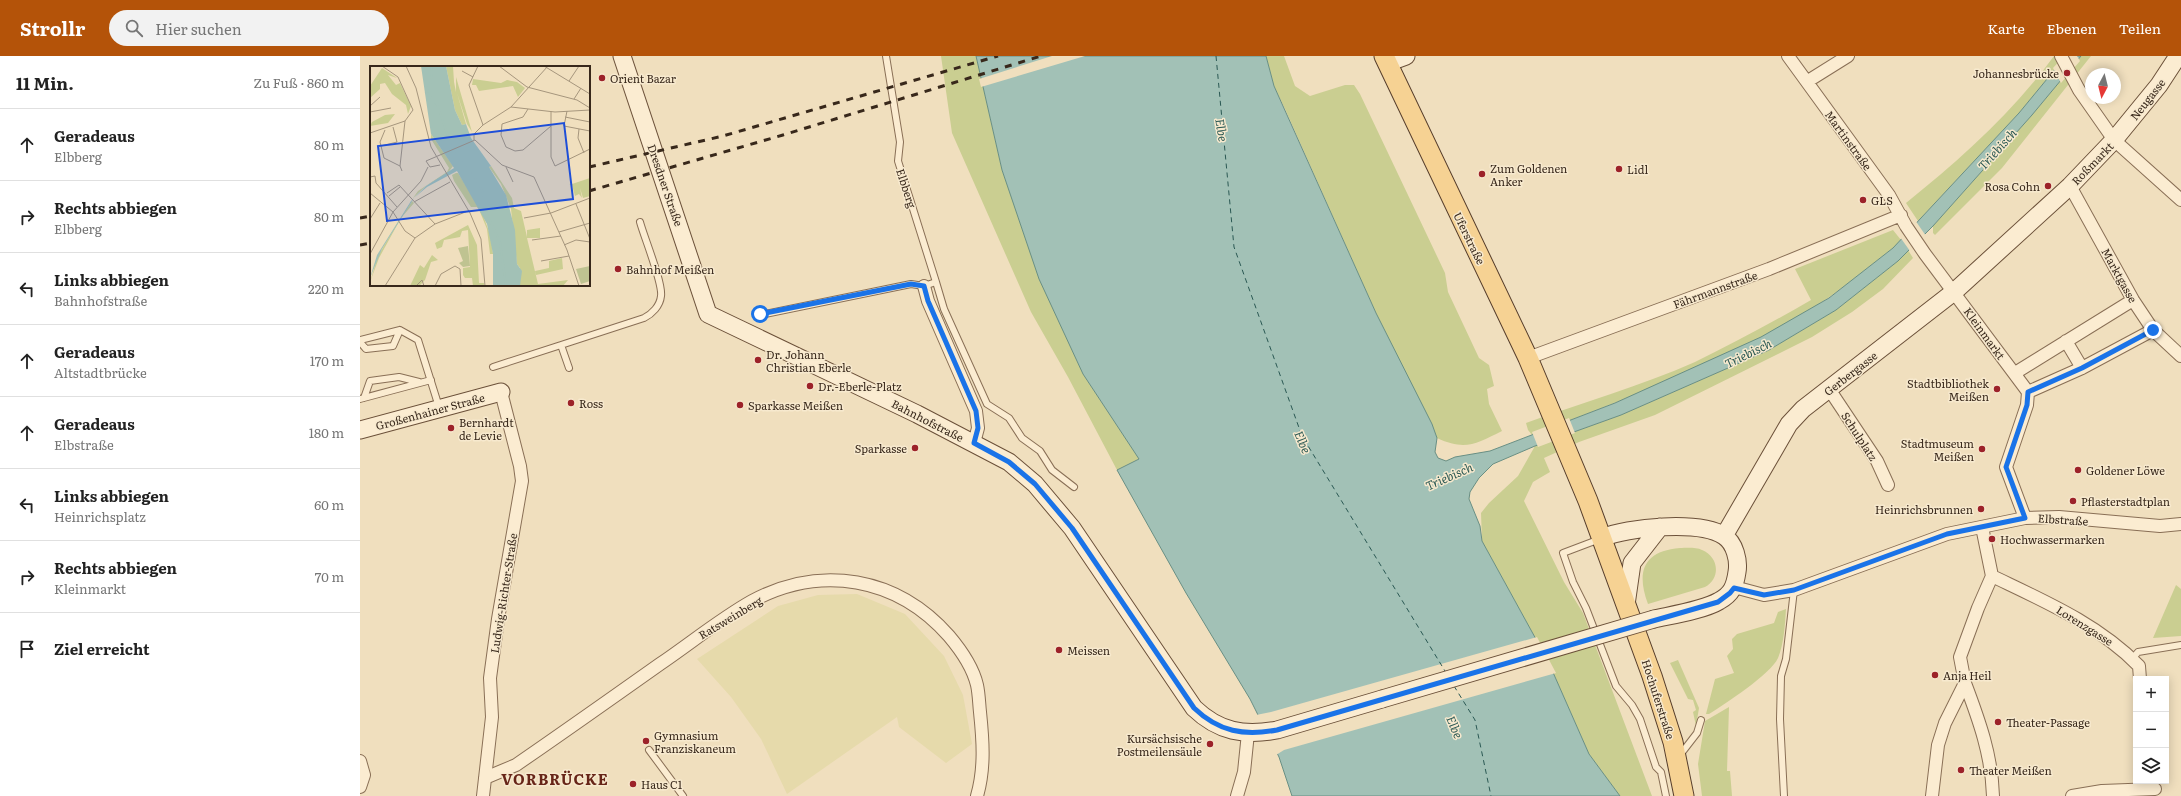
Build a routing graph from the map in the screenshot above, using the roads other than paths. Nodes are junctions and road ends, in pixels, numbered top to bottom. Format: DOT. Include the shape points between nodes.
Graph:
graph roads {
  1 [pos="622,56"];
  2 [pos="886,56"];
  3 [pos="1406,56"];
  4 [pos="1788,56"];
  5 [pos="1848,56"];
  6 [pos="2061,56"];
  7 [pos="2178,56"];
  8 [pos="1386,60"];
  9 [pos="1808,81"];
  10 [pos="2114,140"];
  11 [pos="2070,186"];
  12 [pos="2181,200"];
  13 [pos="2053,201"];
  14 [pos="1903,221"];
  15 [pos="640,222"];
  16 [pos="936,282"];
  17 [pos="924,286"];
  18 [pos="1955,292"];
  19 [pos="2133,300"];
  20 [pos="708,314"];
  21 [pos="760,314"];
  22 [pos="400,330"];
  23 [pos="2153,330"];
  24 [pos="360,341"];
  25 [pos="2066,341"];
  26 [pos="561,345"];
  27 [pos="2181,356"];
  28 [pos="1528,358"];
  29 [pos="492,367"];
  30 [pos="569,368"];
  31 [pos="2082,368"];
  32 [pos="2015,373"];
  33 [pos="431,380"];
  34 [pos="421,383"];
  35 [pos="1829,389"];
  36 [pos="500,392"];
  37 [pos="2028,392"];
  38 [pos="360,393"];
  39 [pos="362,399"];
  40 [pos="440,409"];
  41 [pos="360,430"];
  42 [pos="974,443"];
  43 [pos="1888,484"];
  44 [pos="1074,487"];
  45 [pos="2025,518"];
  46 [pos="2181,524"];
  47 [pos="1660,527"];
  48 [pos="1982,527"];
  49 [pos="1724,536"];
  50 [pos="1602,538"];
  51 [pos="1992,576"];
  52 [pos="1734,588"];
  53 [pos="1794,590"];
  54 [pos="1626,605"];
  55 [pos="2181,645"];
  56 [pos="2132,659"];
  57 [pos="2140,676"];
  58 [pos="1965,683"];
  59 [pos="1701,720"];
  60 [pos="1254,733"];
  61 [pos="649,750"];
  62 [pos="1677,759"];
  63 [pos="360,762"];
  64 [pos="485,778"];
  65 [pos="360,787"];
  66 [pos="2154,789"];
  67 [pos="483,796"];
  68 [pos="683,796"];
  69 [pos="977,796"];
  70 [pos="1237,796"];
  71 [pos="1666,796"];
  72 [pos="1684,796"];
  73 [pos="1784,796"];
  74 [pos="1932,796"];
  75 [pos="1993,796"];
  76 [pos="2072,796"];
  1 -- 20 [label="main road, Dresdner Straße"];
  2 -- 16 [label="lane, Elbberg" via="900,142 898,161"];
  3 -- 8 [label="main road"];
  4 -- 9 [label="street, Martinstraße"];
  5 -- 9 [label="street"];
  6 -- 10 [label="street" via="2073,79"];
  7 -- 10 [label="main road, Neugasse"];
  8 -- 28 [label="main road, Uferstraße"];
  9 -- 14 [label="street, Martinstraße" via="1889,195"];
  10 -- 11 [label="main road, Roßmarkt"];
  10 -- 12 [label="street, Roßmarkt"];
  11 -- 13 [label="main road, Roßmarkt"];
  11 -- 19 [label="street, Marktgasse"];
  13 -- 18 [label="main road, Gerbergasse"];
  14 -- 18 [label="street, Martinstraße"];
  14 -- 28 [label="street, Fährmannstraße"];
  15 -- 26 [label="lane" via="661,296 654,310 644,318"];
  16 -- 17 [label="lane"];
  16 -- 44 [label="lane, Elbberg" via="944,309 987,404 1009,418 1022,438 1040,451 1052,470"];
  17 -- 21 [label="lane" via="911,284"];
  17 -- 42 [label="street" via="928,301 976,411 978,428"];
  18 -- 32 [label="street, Kleinmarkt"];
  18 -- 35 [label="main road, Gerbergasse"];
  19 -- 23 [label="street, Marktgasse"];
  19 -- 25 [label="street"];
  20 -- 42 [label="main road, Bahnhofstraße"];
  22 -- 24 [label="lane"];
  22 -- 24 [label="lane" via="393,346 366,349"];
  22 -- 33 [label="lane" via="418,340"];
  23 -- 27 [label="street, Marktgasse"];
  23 -- 31 [label="street"];
  25 -- 31 [label="street"];
  25 -- 32 [label="street"];
  26 -- 29 [label="lane"];
  26 -- 30 [label="lane"];
  28 -- 50 [label="main road, Uferstraße"];
  31 -- 37 [label="street"];
  32 -- 37 [label="street, Kleinmarkt"];
  33 -- 34 [label="lane"];
  33 -- 40 [label="lane"];
  34 -- 39 [label="lane"];
  34 -- 39 [label="lane" via="399,378 370,381"];
  35 -- 43 [label="street, Schulplatz" via="1877,461"];
  35 -- 49 [label="main road, Gerbergasse" via="1803,409 1789,424"];
  36 -- 40 [label="main road, Großenhainer Straße"];
  36 -- 64 [label="street, Ludwig-Richter-Straße" via="522,480 490,678 492,717"];
  37 -- 45 [label="street" via="2027,405 2006,467"];
  38 -- 39 [label="lane"];
  40 -- 41 [label="main road, Großenhainer Straße"];
  42 -- 60 [label="main road, Bahnhofstraße" via="1009,462 1040,489 1072,528 1194,708 1204,718 1222,728"];
  45 -- 46 [label="street, Elbstraße" via="2059,517 2160,526"];
  45 -- 48 [label="street, Elbstraße"];
  47 -- 49 [label="main road" via="1709,530"];
  47 -- 50 [label="main road" via="1611,534"];
  47 -- 54 [label="main road" via="1632,563"];
  48 -- 51 [label="street"];
  48 -- 53 [label="street, Elbstraße" via="1947,534"];
  49 -- 52 [label="main road" via="1730,542 1738,562"];
  50 -- 54 [label="main road, Hochuferstraße"];
  50 -- 71 [label="lane" via="1563,554 1616,686 1640,719 1656,767 1661,772"];
  51 -- 56 [label="street, Lorenzgasse" via="2069,613"];
  51 -- 58 [label="street" via="1960,657"];
  52 -- 53 [label="street, Elbstraße" via="1764,595"];
  52 -- 60 [label="main road, Bahnhofstraße, bridge" via="1718,602 1316,719"];
  53 -- 73 [label="lane" via="1786,659 1781,676 1780,719"];
  54 -- 62 [label="main road, Hochuferstraße" via="1652,676"];
  55 -- 56 [label="lane" via="2138,652"];
  56 -- 57 [label="street, Lorenzgasse" via="2139,666"];
  58 -- 74 [label="street" via="1945,723 1938,745"];
  58 -- 75 [label="street" via="1987,747"];
  59 -- 62 [label="lane" via="1697,733"];
  60 -- 70 [label="street"];
  61 -- 68 [label="lane"];
  62 -- 72 [label="main road, Hochuferstraße"];
  63 -- 65 [label="street" via="364,775"];
  64 -- 67 [label="street, Ludwig-Richter-Straße"];
  64 -- 69 [label="street, Ratsweinberg" via="516,765 694,639 754,601 793,585 848,580 887,590 913,604 960,648 977,684 984,751"];
  66 -- 76 [label="street" via="2102,791"];
}
